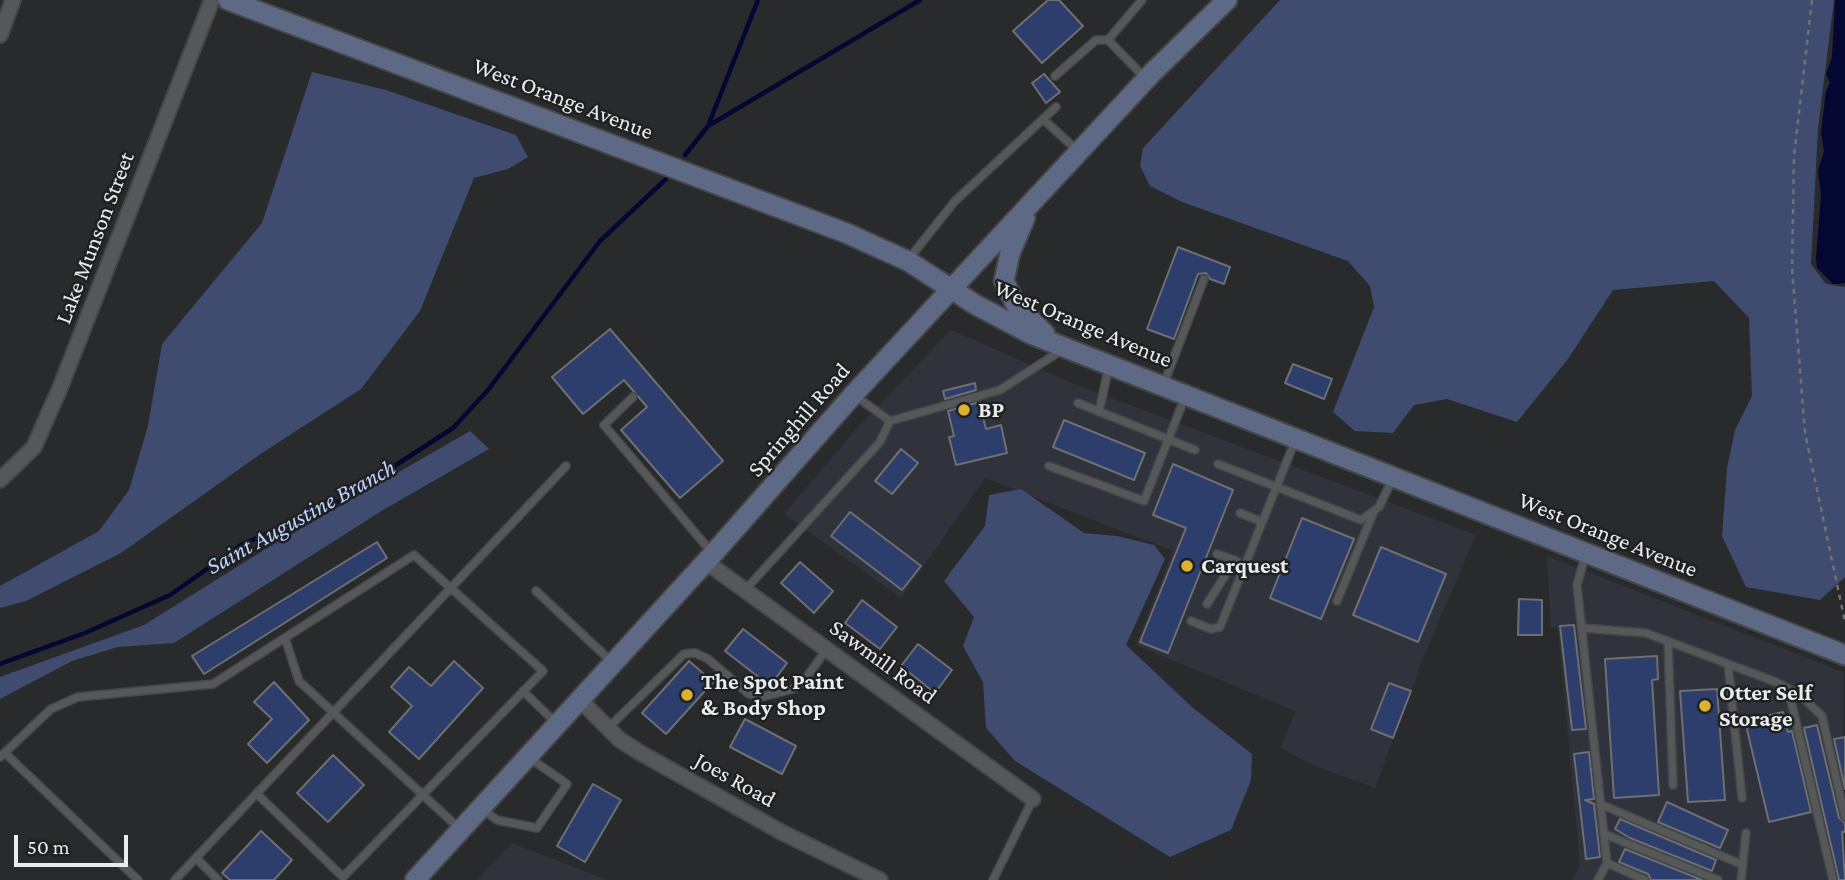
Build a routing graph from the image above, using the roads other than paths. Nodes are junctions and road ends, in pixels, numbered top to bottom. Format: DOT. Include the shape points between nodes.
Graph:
graph roads {
  1 [pos="13,0"];
  2 [pos="212,0"];
  3 [pos="228,0"];
  4 [pos="1142,0"];
  5 [pos="1227,0"];
  6 [pos="0,35"];
  7 [pos="1108,40"];
  8 [pos="1055,76"];
  9 [pos="1146,80"];
  10 [pos="1056,107"];
  11 [pos="1043,119"];
  12 [pos="1079,152"];
  13 [pos="1031,205"];
  14 [pos="908,261"];
  15 [pos="1204,278"];
  16 [pos="953,290"];
  17 [pos="1065,348"];
  18 [pos="1110,365"];
  19 [pos="1163,386"];
  20 [pos="853,395"];
  21 [pos="1186,395"];
  22 [pos="634,397"];
  23 [pos="1078,403"];
  24 [pos="1099,412"];
  25 [pos="890,421"];
  26 [pos="1168,439"];
  27 [pos="1296,439"];
  28 [pos="1195,450"];
  29 [pos="1218,464"];
  30 [pos="566,466"];
  31 [pos="1049,466"];
  32 [pos="1393,477"];
  33 [pos="0,480"];
  34 [pos="1276,487"];
  35 [pos="1374,511"];
  36 [pos="1240,513"];
  37 [pos="1262,522"];
  38 [pos="1586,553"];
  39 [pos="1217,554"];
  40 [pos="710,558"];
  41 [pos="1235,560"];
  42 [pos="1245,564"];
  43 [pos="451,588"];
  44 [pos="746,590"];
  45 [pos="536,592"];
  46 [pos="1337,601"];
  47 [pos="1206,604"];
  48 [pos="1191,621"];
  49 [pos="1582,628"];
  50 [pos="285,638"];
  51 [pos="1668,641"];
  52 [pos="826,649"];
  53 [pos="1840,653"];
  54 [pos="613,663"];
  55 [pos="1728,664"];
  56 [pos="1788,688"];
  57 [pos="523,691"];
  58 [pos="580,699"];
  59 [pos="334,712"];
  60 [pos="558,724"];
  61 [pos="608,729"];
  62 [pos="2,755"];
  63 [pos="528,757"];
  64 [pos="1673,785"];
  65 [pos="257,794"];
  66 [pos="422,795"];
  67 [pos="1742,798"];
  68 [pos="1033,799"];
  69 [pos="1600,804"];
  70 [pos="481,808"];
  71 [pos="1845,817"];
  72 [pos="461,830"];
  73 [pos="1746,833"];
  74 [pos="1604,834"];
  75 [pos="196,858"];
  76 [pos="1607,863"];
  77 [pos="1743,865"];
  78 [pos="138,880"];
  79 [pos="175,880"];
  80 [pos="218,880"];
  81 [pos="415,880"];
  82 [pos="880,880"];
  83 [pos="993,880"];
  84 [pos="1598,880"];
  85 [pos="1645,880"];
  86 [pos="1718,880"];
  87 [pos="1741,880"];
  88 [pos="1833,880"];
  1 -- 6 [label="street"];
  2 -- 33 [label="street, Lake Munson Street" via="56,399 34,447"];
  3 -- 14 [label="main road, West Orange Avenue" via="846,233"];
  4 -- 7 [label="lane"];
  5 -- 9 [label="main road, Springhill Road"];
  7 -- 8 [label="lane" via="1096,40"];
  7 -- 9 [label="lane"];
  9 -- 12 [label="main road, Springhill Road"];
  10 -- 11 [label="lane"];
  11 -- 12 [label="lane"];
  11 -- 14 [label="lane" via="955,201"];
  12 -- 13 [label="main road, Springhill Road"];
  13 -- 16 [label="main road, Springhill Road"];
  13 -- 17 [label="main road" via="1010,253 1004,281 1024,314"];
  14 -- 16 [label="main road, West Orange Avenue"];
  15 -- 19 [label="lane"];
  16 -- 17 [label="main road, West Orange Avenue" via="1006,322"];
  16 -- 20 [label="main road, Springhill Road"];
  17 -- 18 [label="main road, West Orange Avenue"];
  17 -- 25 [label="lane" via="1000,390"];
  18 -- 19 [label="main road, West Orange Avenue"];
  18 -- 24 [label="lane"];
  19 -- 21 [label="main road, West Orange Avenue"];
  20 -- 25 [label="lane"];
  20 -- 40 [label="main road, Springhill Road"];
  21 -- 26 [label="lane"];
  21 -- 27 [label="main road, West Orange Avenue"];
  22 -- 40 [label="lane" via="604,425"];
  23 -- 24 [label="lane"];
  24 -- 26 [label="lane"];
  25 -- 44 [label="lane" via="880,442"];
  26 -- 28 [label="lane"];
  26 -- 31 [label="lane" via="1144,501"];
  27 -- 32 [label="main road, West Orange Avenue"];
  27 -- 34 [label="lane"];
  29 -- 34 [label="lane"];
  30 -- 43 [label="lane"];
  32 -- 35 [label="lane"];
  32 -- 38 [label="main road, West Orange Avenue"];
  34 -- 35 [label="lane" via="1361,520"];
  34 -- 37 [label="lane"];
  35 -- 46 [label="lane"];
  36 -- 37 [label="lane"];
  37 -- 42 [label="lane"];
  38 -- 49 [label="lane" via="1577,585"];
  38 -- 53 [label="main road, West Orange Avenue"];
  39 -- 41 [label="lane"];
  40 -- 44 [label="street, Sawmill Road"];
  40 -- 54 [label="main road, Springhill Road"];
  41 -- 42 [label="lane"];
  41 -- 47 [label="lane"];
  42 -- 48 [label="lane" via="1220,627 1211,629"];
  43 -- 50 [label="lane" via="414,555"];
  43 -- 57 [label="lane" via="543,670"];
  43 -- 59 [label="lane"];
  44 -- 52 [label="street, Sawmill Road"];
  45 -- 54 [label="lane"];
  49 -- 51 [label="lane" via="1646,633"];
  49 -- 69 [label="lane"];
  50 -- 59 [label="lane" via="299,681"];
  50 -- 62 [label="lane" via="213,684 78,697 51,709"];
  51 -- 55 [label="lane"];
  51 -- 64 [label="lane"];
  52 -- 61 [label="lane" via="804,681 793,689 761,697 749,694 708,659 684,654"];
  52 -- 68 [label="street, Sawmill Road"];
  54 -- 58 [label="main road, Springhill Road"];
  55 -- 56 [label="lane"];
  55 -- 67 [label="lane"];
  56 -- 71 [label="lane" via="1822,716"];
  56 -- 88 [label="lane"];
  57 -- 60 [label="lane"];
  57 -- 66 [label="lane"];
  58 -- 60 [label="main road, Springhill Road"];
  58 -- 61 [label="street, Joes Road"];
  59 -- 65 [label="lane"];
  59 -- 66 [label="lane"];
  60 -- 63 [label="main road, Springhill Road"];
  61 -- 82 [label="street, Joes Road" via="639,752 783,833"];
  62 -- 78 [label="lane"];
  63 -- 70 [label="main road, Springhill Road"];
  63 -- 70 [label="lane" via="567,784 537,828 497,820"];
  65 -- 66 [label="lane" via="343,877"];
  65 -- 75 [label="lane"];
  66 -- 72 [label="lane"];
  68 -- 83 [label="lane"];
  69 -- 74 [label="lane"];
  69 -- 77 [label="lane"];
  70 -- 72 [label="main road, Springhill Road"];
  72 -- 81 [label="main road, Springhill Road"];
  73 -- 77 [label="lane"];
  74 -- 76 [label="lane"];
  74 -- 86 [label="lane"];
  75 -- 79 [label="lane"];
  75 -- 80 [label="lane"];
  76 -- 84 [label="lane"];
  76 -- 85 [label="lane"];
  77 -- 87 [label="lane"];
}
